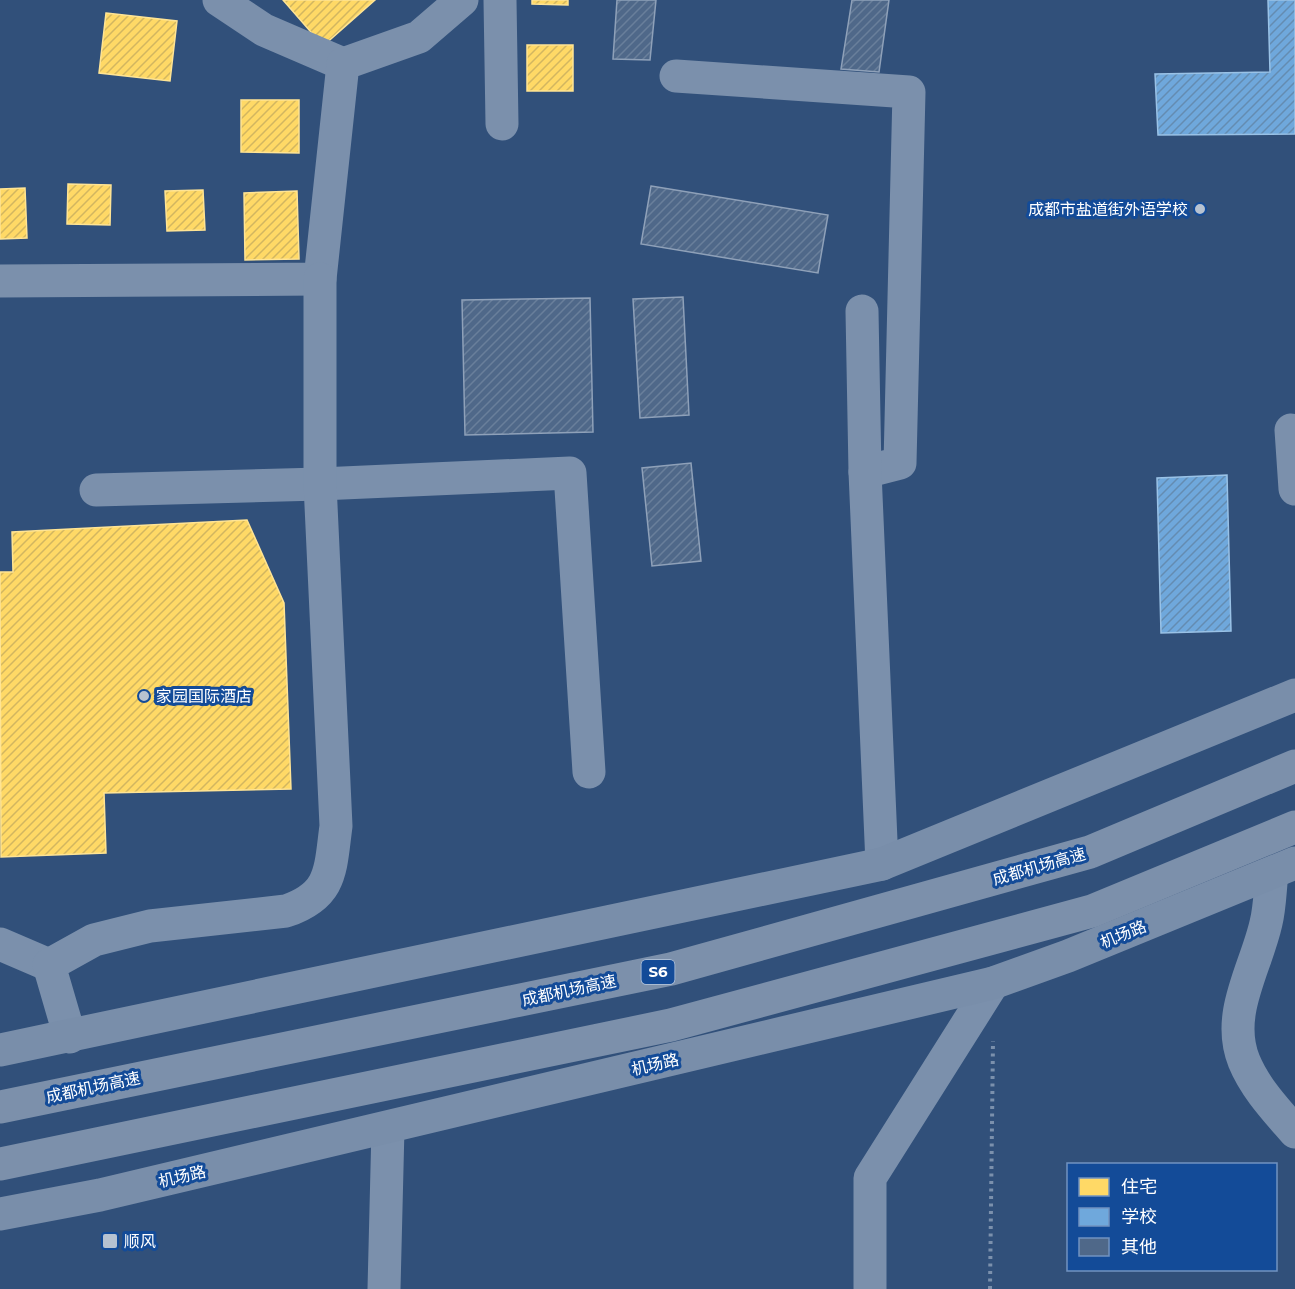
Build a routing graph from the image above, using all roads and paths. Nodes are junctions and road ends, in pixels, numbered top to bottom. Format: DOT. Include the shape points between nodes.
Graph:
graph roads {
  1 [pos="219,0"];
  2 [pos="462,0"];
  3 [pos="500,0"];
  4 [pos="343,64"];
  5 [pos="676,76"];
  6 [pos="502,124"];
  7 [pos="320,279"];
  8 [pos="0,281"];
  9 [pos="862,311"];
  10 [pos="1290,430"];
  11 [pos="866,472"];
  12 [pos="320,484"];
  13 [pos="1295,489"];
  14 [pos="96,490"];
  15 [pos="1295,695"];
  16 [pos="1295,765"];
  17 [pos="589,772"];
  18 [pos="1295,827"];
  19 [pos="882,864"];
  20 [pos="1283,868"];
  21 [pos="0,945"];
  22 [pos="49,965"];
  23 [pos="993,983"];
  24 [pos="993,1030"];
  25 [pos="70,1037"];
  26 [pos="0,1050"];
  27 [pos="0,1107"];
  28 [pos="388,1128"];
  29 [pos="1295,1132"];
  30 [pos="0,1164"];
  31 [pos="0,1215"];
  32 [pos="384,1289"];
  33 [pos="870,1289"];
  34 [pos="990,1289"];
  1 -- 4 [label="street" via="264,30"];
  2 -- 4 [label="street" via="419,37"];
  3 -- 6 [label="street"];
  4 -- 7 [label="street"];
  5 -- 11 [label="street" via="909,92 900,463"];
  7 -- 8 [label="street"];
  7 -- 12 [label="street"];
  9 -- 11 [label="street"];
  10 -- 13 [label="street"];
  11 -- 19 [label="street"];
  12 -- 14 [label="street"];
  12 -- 17 [label="street" via="570,473"];
  12 -- 22 [label="street" via="336,826 324,888 305,904 286,911 150,926 94,940"];
  15 -- 19 [label="main road"];
  16 -- 27 [label="highway, 成都机场高速 / S6, bridge" via="1090,852 671,969"];
  18 -- 30 [label="highway, bridge" via="1092,910 671,1025"];
  19 -- 25 [label="main road"];
  20 -- 23 [label="main road, 机场路"];
  20 -- 29 [label="street" via="1245,984 1239,1035 1244,1060 1268,1100"];
  21 -- 22 [label="street"];
  22 -- 25 [label="street"];
  23 -- 28 [label="main road, 机场路"];
  23 -- 33 [label="street" via="870,1178"];
  24 -- 34 [label="path"];
  25 -- 26 [label="main road"];
  28 -- 31 [label="main road, 机场路" via="100,1196"];
  28 -- 32 [label="street"];
}
